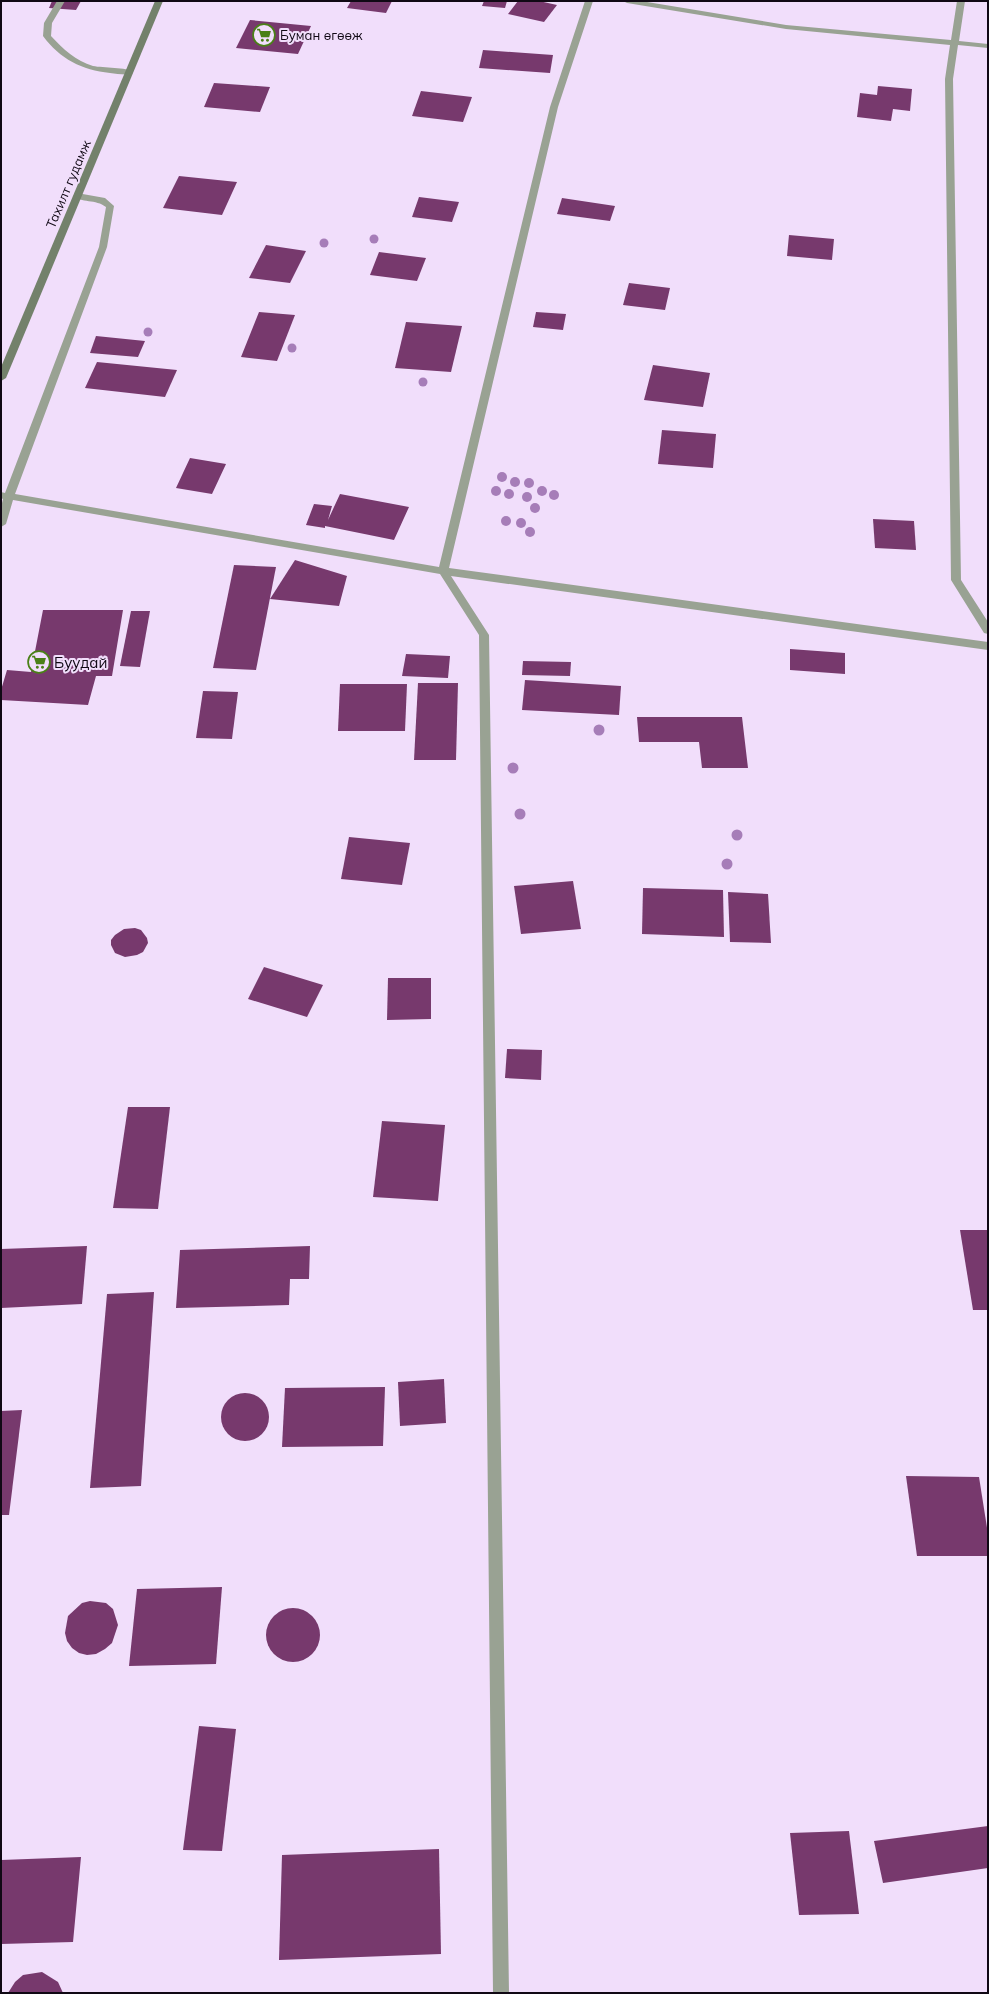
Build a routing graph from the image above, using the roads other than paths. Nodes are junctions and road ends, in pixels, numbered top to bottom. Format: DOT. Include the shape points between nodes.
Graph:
graph roads {
  1 [pos="61,1"];
  2 [pos="159,1"];
  3 [pos="590,1"];
  4 [pos="627,1"];
  5 [pos="961,1"];
  6 [pos="956,42"];
  7 [pos="988,46"];
  8 [pos="129,72"];
  9 [pos="77,196"];
  10 [pos="1,378"];
  11 [pos="5,495"];
  12 [pos="1,524"];
  13 [pos="444,571"];
  14 [pos="988,630"];
  15 [pos="988,646"];
  16 [pos="501,1993"];
  1 -- 8 [label="street" via="48,23 47,36 62,54 96,71"];
  2 -- 8 [label="main road, Тахилт гудамж"];
  3 -- 13 [label="street" via="554,107"];
  4 -- 6 [label="street" via="786,27"];
  5 -- 6 [label="street"];
  6 -- 7 [label="street"];
  6 -- 14 [label="street" via="949,79 956,580"];
  8 -- 9 [label="main road, Тахилт гудамж"];
  9 -- 10 [label="main road, Тахилт гудамж"];
  9 -- 11 [label="street" via="102,200 110,206 102,247"];
  11 -- 12 [label="street"];
  11 -- 13 [label="street"];
  13 -- 15 [label="street"];
  13 -- 16 [label="street" via="484,635"];
}
